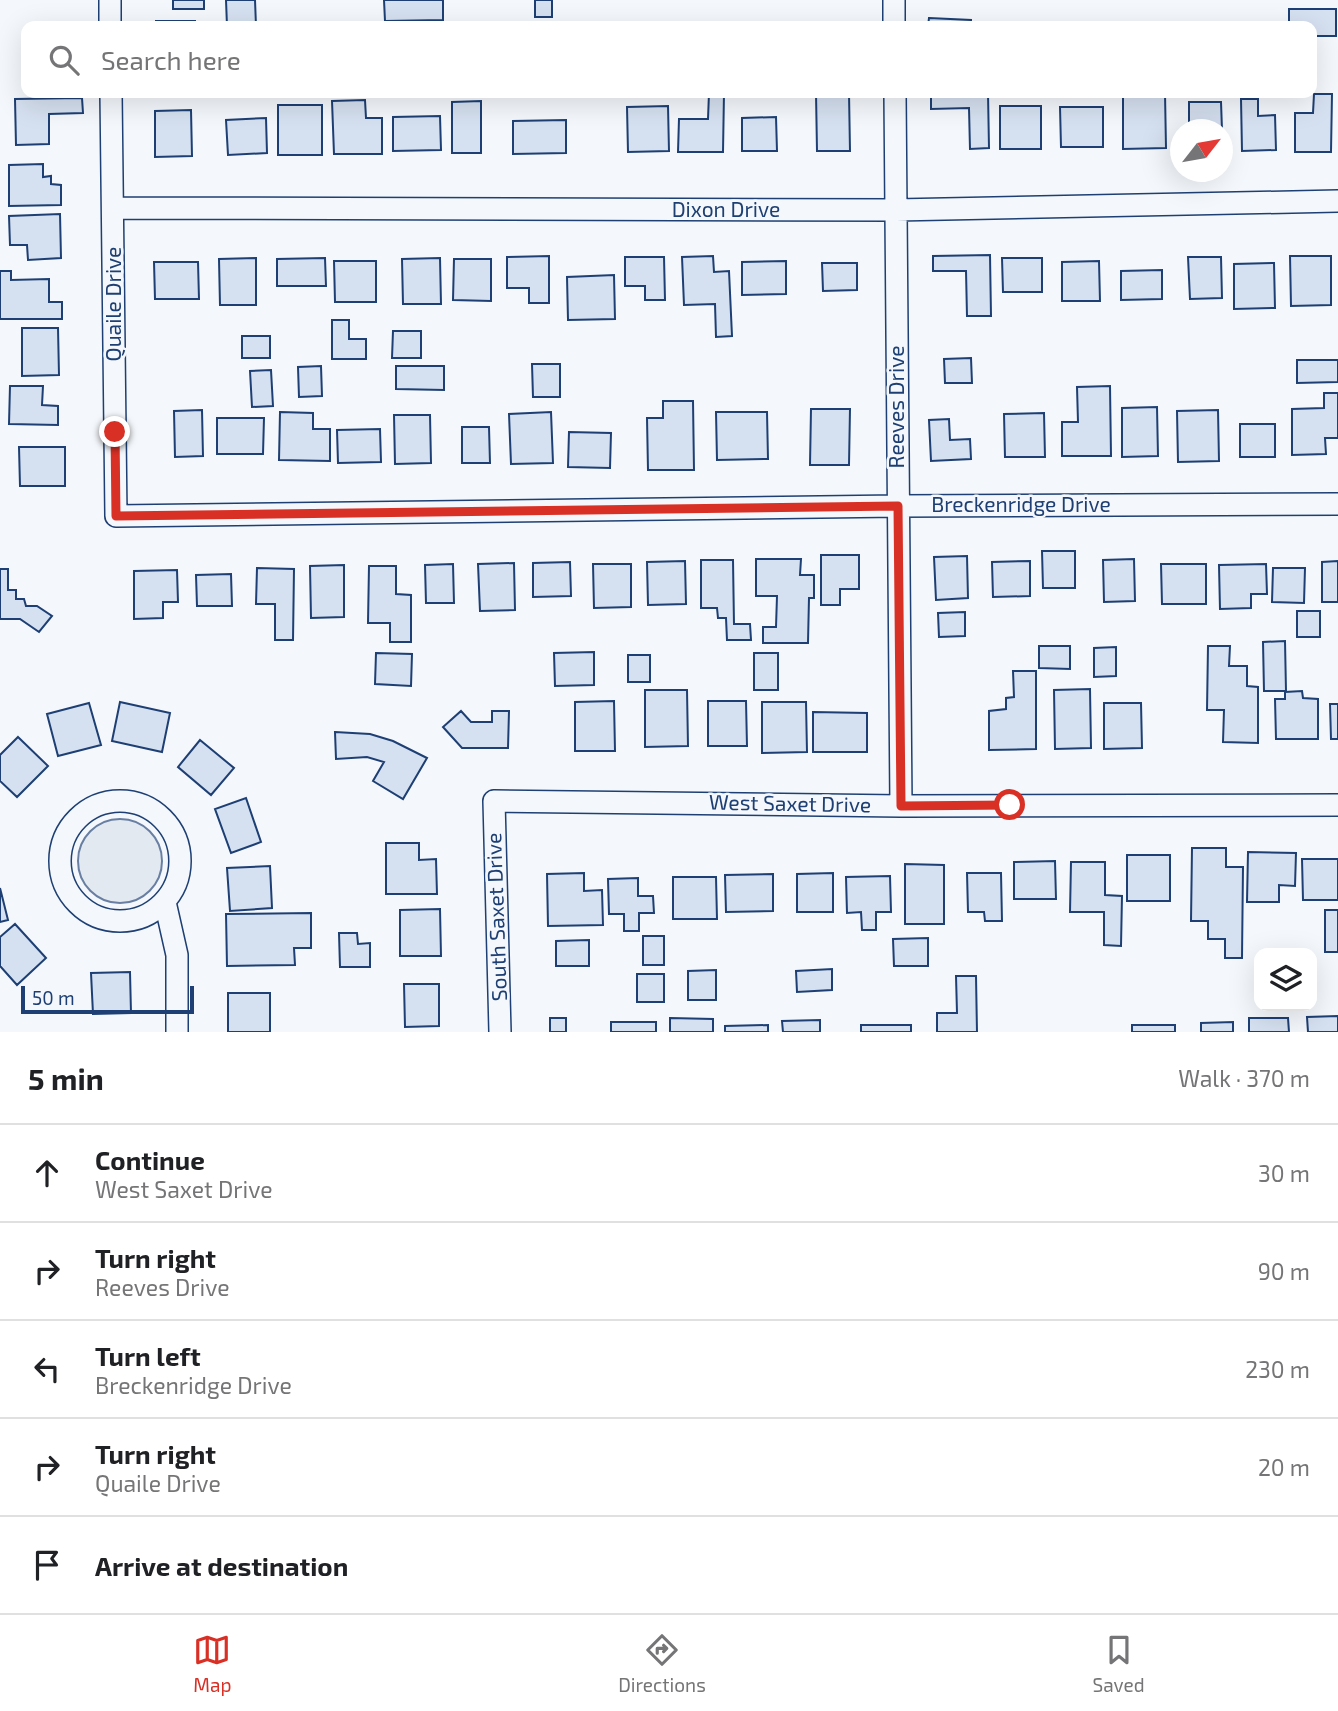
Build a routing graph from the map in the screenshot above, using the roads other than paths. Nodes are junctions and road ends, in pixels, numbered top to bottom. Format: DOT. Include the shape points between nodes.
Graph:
graph roads {
  1 [pos="110,0"];
  2 [pos="894,0"];
  3 [pos="110,21"];
  4 [pos="894,21"];
  5 [pos="111,98"];
  6 [pos="895,98"];
  7 [pos="1338,201"];
  8 [pos="113,208"];
  9 [pos="896,210"];
  10 [pos="1338,504"];
  11 [pos="898,506"];
  12 [pos="116,516"];
  13 [pos="494,801"];
  14 [pos="1338,805"];
  15 [pos="901,806"];
  16 [pos="165,902"];
  17 [pos="177,1032"];
  18 [pos="500,1032"];
  1 -- 3 [label="street"];
  2 -- 4 [label="street"];
  5 -- 8 [label="street, Quaile Drive"];
  6 -- 9 [label="street, Reeves Drive"];
  7 -- 9 [label="street, Dixon Drive"];
  8 -- 9 [label="street, Dixon Drive"];
  8 -- 12 [label="street, Quaile Drive"];
  9 -- 11 [label="street, Reeves Drive"];
  10 -- 11 [label="street, Breckenridge Drive"];
  11 -- 12 [label="street, Breckenridge Drive"];
  11 -- 15 [label="street, Reeves Drive"];
  13 -- 15 [label="street, West Saxet Drive"];
  13 -- 18 [label="street, South Saxet Drive"];
  14 -- 15 [label="street, West Saxet Drive"];
  16 -- 16 [label="street" via="178,880 180,855 173,831 156,812 132,801 107,801 83,811 67,830 58,854 61,879 74,901 94,917 120,922 144,917"];
  16 -- 17 [label="street" via="177,955"];
}
